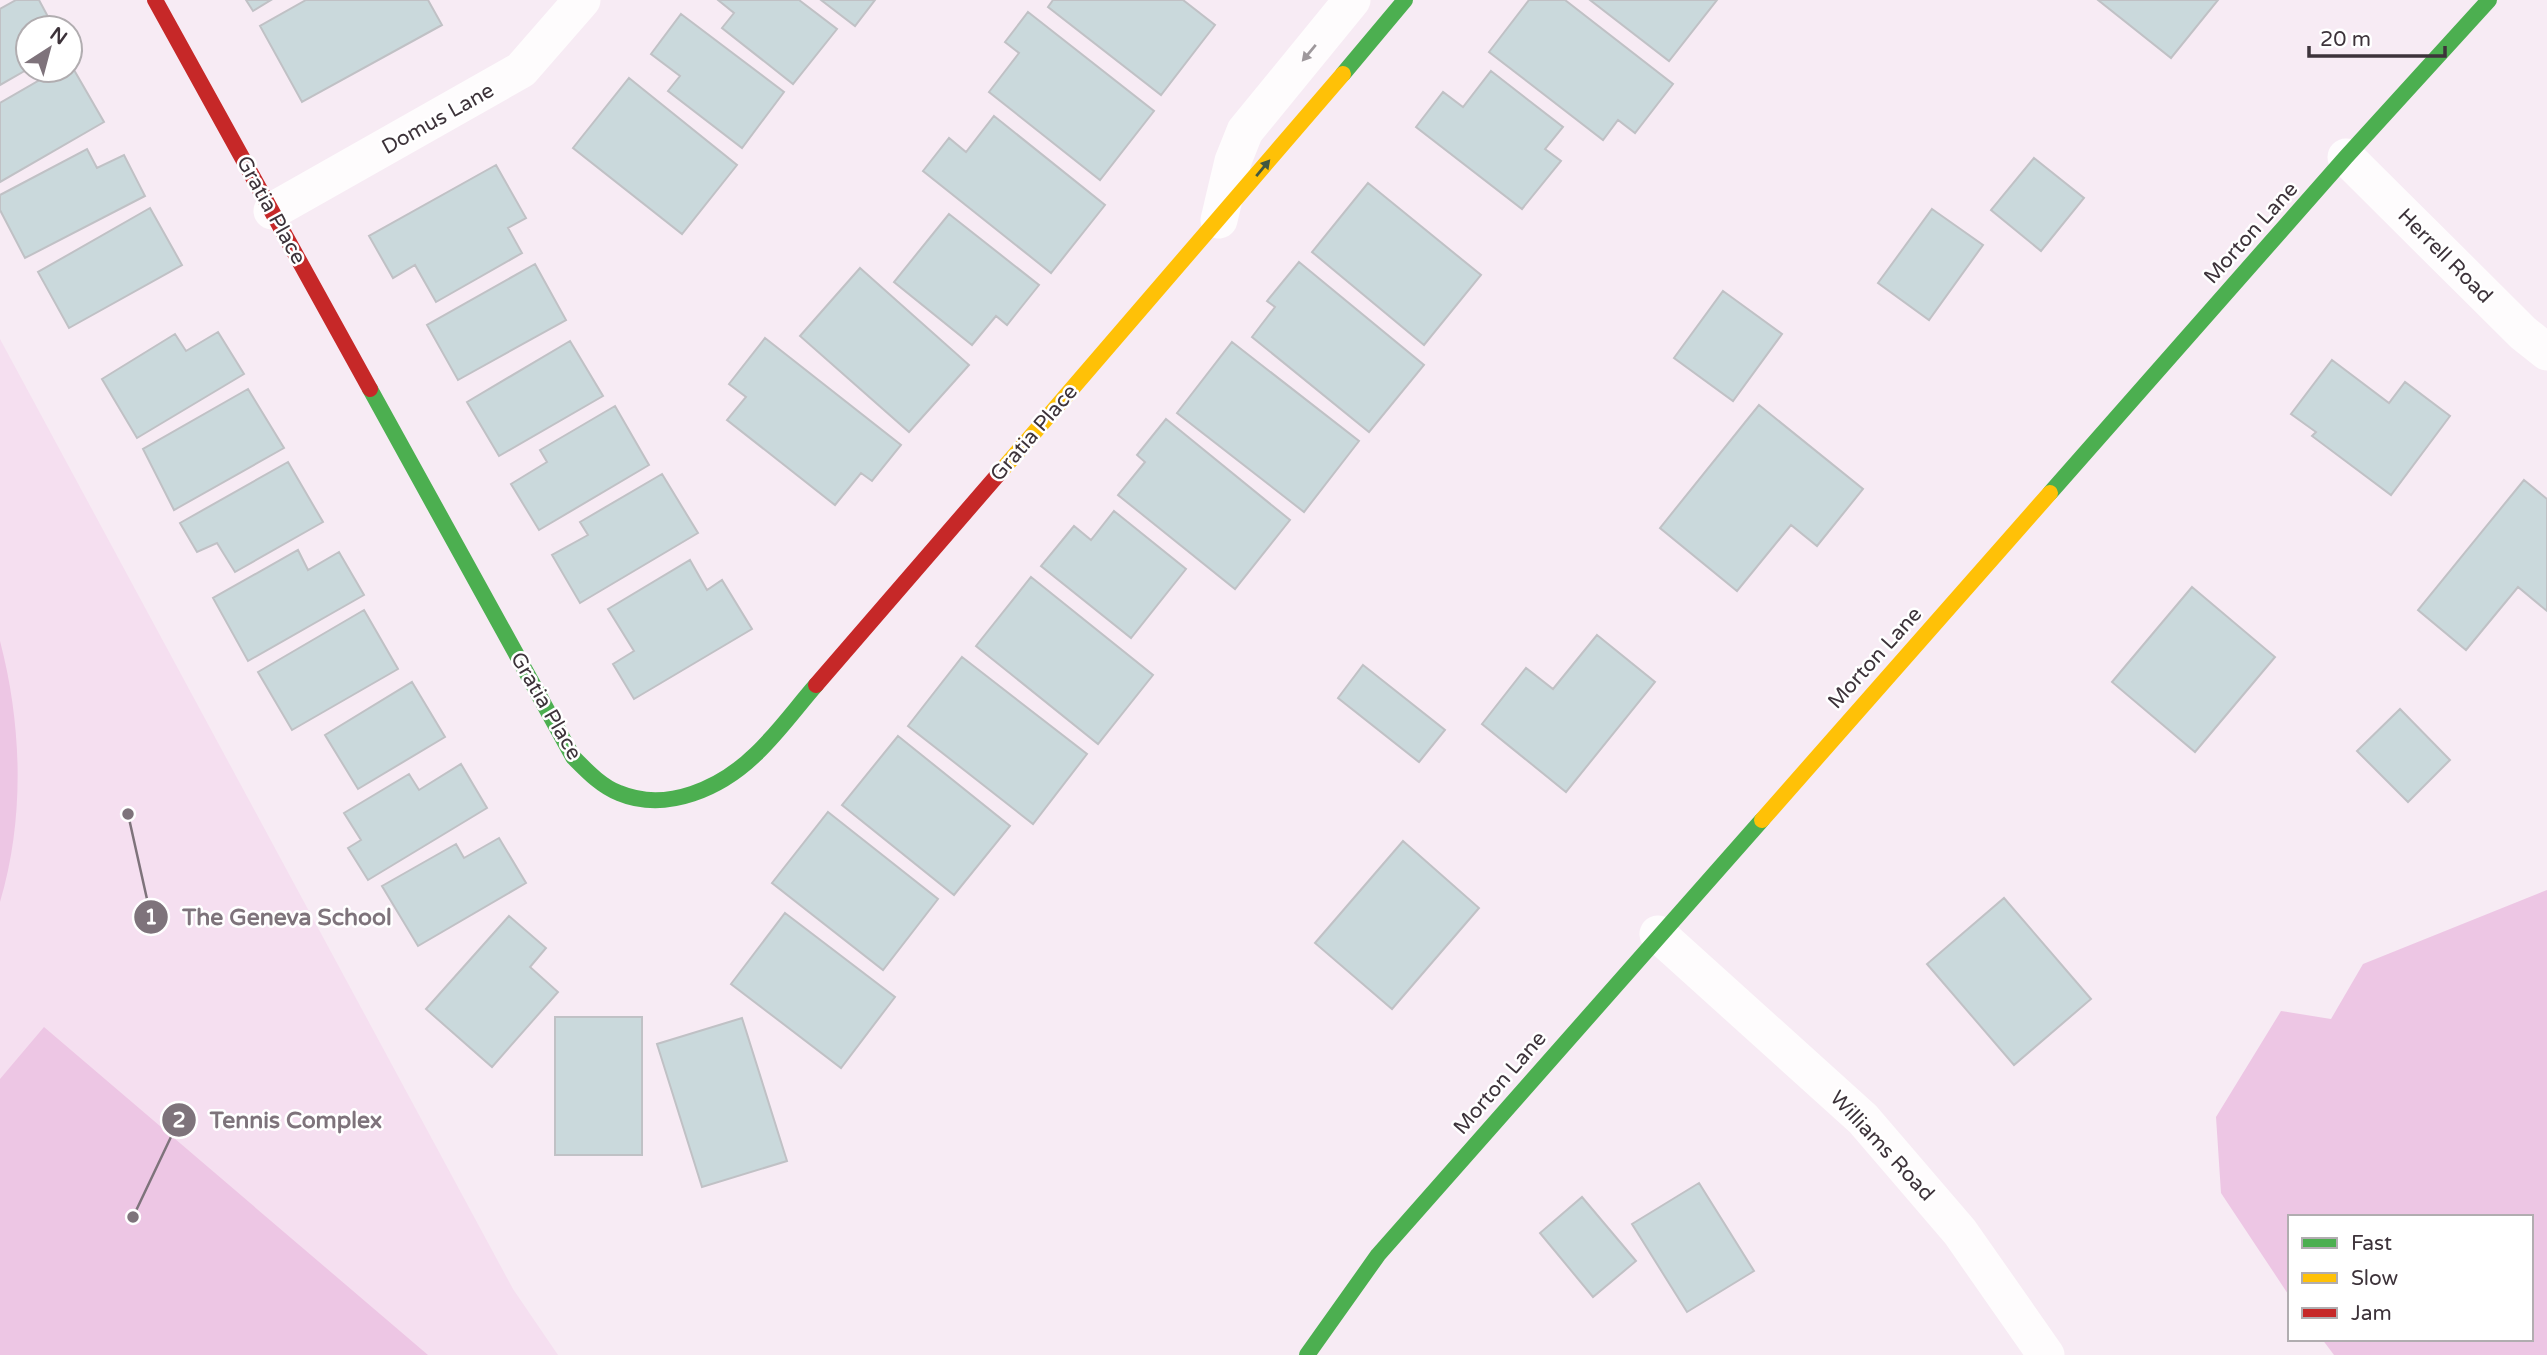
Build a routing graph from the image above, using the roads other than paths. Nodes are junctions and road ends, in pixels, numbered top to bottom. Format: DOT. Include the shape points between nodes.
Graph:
graph roads {
  1 [pos="155,0"];
  2 [pos="582,0"];
  3 [pos="1352,0"];
  4 [pos="1405,0"];
  5 [pos="2489,0"];
  6 [pos="2346,157"];
  7 [pos="272,211"];
  8 [pos="1219,220"];
  9 [pos="2547,352"];
  10 [pos="1658,934"];
  11 [pos="1307,1355"];
  12 [pos="2046,1355"];
  1 -- 7 [label="street, Gratia Place"];
  2 -- 7 [label="street, Domus Lane" via="521,70"];
  3 -- 8 [label="street, Gratia Place, one-way" via="1245,131"];
  8 -- 4 [label="street, Gratia Place, one-way"];
  5 -- 6 [label="street, Morton Lane"];
  6 -- 9 [label="street, Herrell Road"];
  6 -- 10 [label="street, Morton Lane"];
  7 -- 8 [label="street, Gratia Place" via="573,757 624,795 649,802 676,801 704,791 756,754"];
  10 -- 11 [label="street, Morton Lane" via="1378,1255"];
  10 -- 12 [label="street, Williams Road" via="1863,1119 1960,1232"];
}
